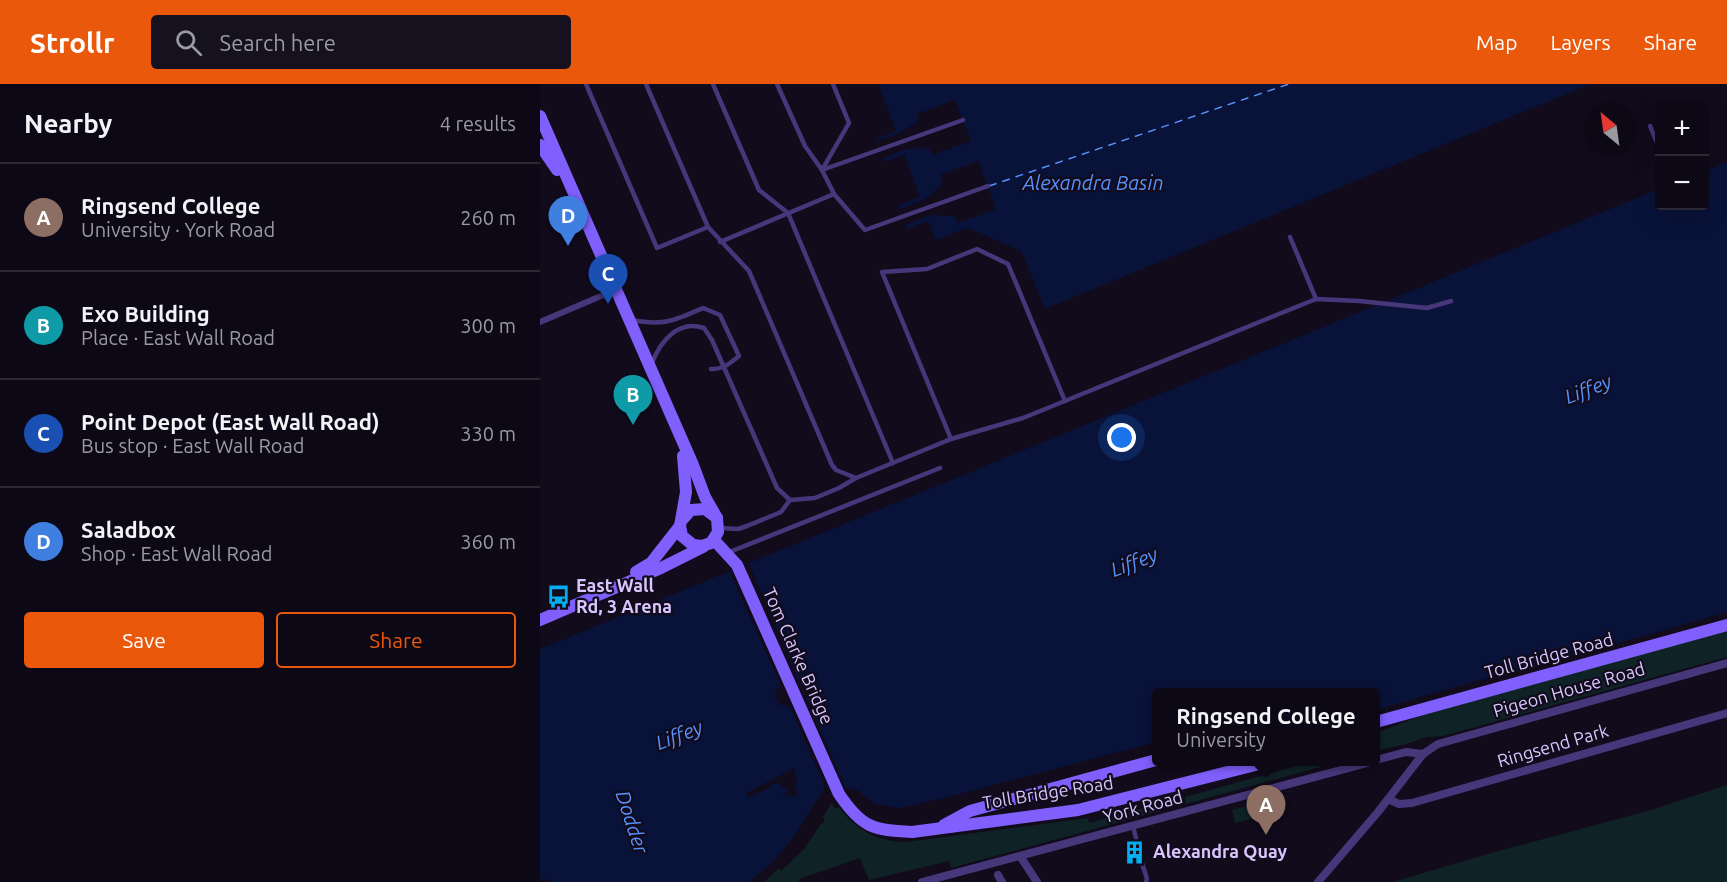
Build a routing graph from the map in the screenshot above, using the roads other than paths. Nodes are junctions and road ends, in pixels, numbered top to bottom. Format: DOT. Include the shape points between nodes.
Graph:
graph roads {
  1 [pos="586,84"];
  2 [pos="646,84"];
  3 [pos="713,84"];
  4 [pos="777,84"];
  5 [pos="833,84"];
  6 [pos="540,116"];
  7 [pos="963,120"];
  8 [pos="1650,126"];
  9 [pos="1655,139"];
  10 [pos="540,145"];
  11 [pos="822,170"];
  12 [pos="569,185"];
  13 [pos="988,186"];
  14 [pos="834,194"];
  15 [pos="788,213"];
  16 [pos="708,227"];
  17 [pos="1290,237"];
  18 [pos="720,242"];
  19 [pos="615,290"];
  20 [pos="1316,299"];
  21 [pos="1451,301"];
  22 [pos="628,320"];
  23 [pos="540,322"];
  24 [pos="724,367"];
  25 [pos="650,369"];
  26 [pos="711,369"];
  27 [pos="1065,401"];
  28 [pos="680,435"];
  29 [pos="951,439"];
  30 [pos="893,463"];
  31 [pos="940,468"];
  32 [pos="856,478"];
  33 [pos="790,500"];
  34 [pos="681,524"];
  35 [pos="714,533"];
  36 [pos="727,553"];
  37 [pos="603,593"];
  38 [pos="540,620"];
  39 [pos="1727,625"];
  40 [pos="1727,663"];
  41 [pos="1727,714"];
  42 [pos="1380,720"];
  43 [pos="1423,754"];
  44 [pos="1380,759"];
  45 [pos="1152,761"];
  46 [pos="1251,766"];
  47 [pos="1355,766"];
  48 [pos="839,794"];
  49 [pos="1388,799"];
  50 [pos="1133,826"];
  51 [pos="938,829"];
  52 [pos="1136,838"];
  53 [pos="1021,858"];
  54 [pos="1142,863"];
  55 [pos="922,882"];
  56 [pos="1037,882"];
  57 [pos="1146,882"];
  58 [pos="1318,882"];
  1 -- 16 [label="lane" via="657,248"];
  2 -- 16 [label="lane"];
  3 -- 15 [label="lane" via="759,190"];
  4 -- 11 [label="lane" via="805,146"];
  5 -- 11 [label="lane" via="849,123"];
  6 -- 12 [label="main road"];
  7 -- 11 [label="lane"];
  8 -- 9 [label="lane"];
  10 -- 12 [label="main road"];
  11 -- 14 [label="lane"];
  12 -- 19 [label="main road"];
  13 -- 14 [label="lane" via="865,230"];
  14 -- 15 [label="lane"];
  15 -- 18 [label="lane"];
  15 -- 30 [label="lane"];
  16 -- 18 [label="lane"];
  17 -- 20 [label="lane"];
  18 -- 32 [label="lane" via="753,279 832,465"];
  19 -- 22 [label="main road"];
  19 -- 23 [label="street"];
  20 -- 21 [label="lane" via="1427,309"];
  20 -- 27 [label="lane"];
  22 -- 24 [label="lane" via="672,322 703,308 720,315 739,356"];
  22 -- 25 [label="main road"];
  24 -- 25 [label="lane" via="709,333 692,325 664,340"];
  24 -- 26 [label="lane"];
  24 -- 33 [label="lane" via="777,488"];
  25 -- 28 [label="main road"];
  27 -- 29 [label="lane"];
  27 -- 29 [label="lane" via="1008,264 977,249 927,269 882,272"];
  28 -- 34 [label="main road" via="686,479"];
  28 -- 35 [label="main road" via="705,497"];
  29 -- 30 [label="lane"];
  30 -- 32 [label="lane"];
  31 -- 36 [label="lane"];
  32 -- 33 [label="lane" via="816,498"];
  33 -- 35 [label="lane" via="781,512 738,529"];
  34 -- 35 [label="main road" via="682,536 698,546"];
  34 -- 35 [label="main road" via="687,513 695,508 705,509"];
  34 -- 37 [label="main road" via="651,563"];
  35 -- 36 [label="main road, Tom Clarke Bridge"];
  35 -- 37 [label="main road"];
  36 -- 48 [label="main road, Tom Clarke Bridge" via="737,564"];
  37 -- 38 [label="main road"];
  39 -- 42 [label="main road, Toll Bridge Road"];
  40 -- 43 [label="street, Pigeon House Road" via="1438,744"];
  41 -- 49 [label="street, Ringsend Park" via="1412,803 1399,804"];
  43 -- 44 [label="street, York Road" via="1406,752"];
  43 -- 49 [label="street"];
  45 -- 51 [label="main road, Toll Bridge Road" via="970,811"];
  46 -- 51 [label="main road, Toll Bridge Road" via="1078,810"];
  47 -- 50 [label="street, York Road"];
  48 -- 51 [label="main road, Toll Bridge Road" via="868,826 912,832"];
  49 -- 58 [label="street"];
  50 -- 52 [label="lane"];
  50 -- 53 [label="street, York Road"];
  53 -- 55 [label="street, York Road"];
  53 -- 56 [label="street"];
  54 -- 57 [label="lane"];
}
